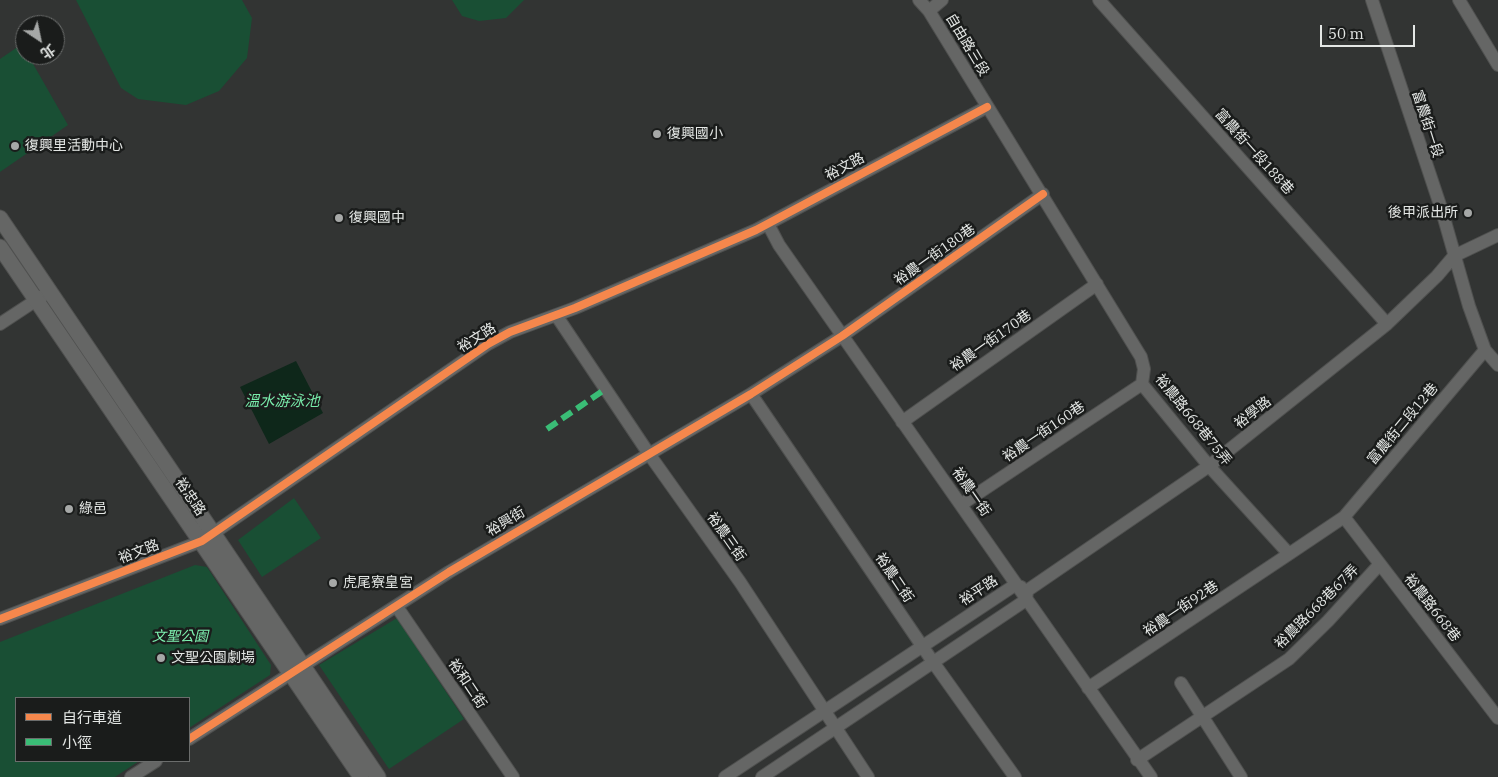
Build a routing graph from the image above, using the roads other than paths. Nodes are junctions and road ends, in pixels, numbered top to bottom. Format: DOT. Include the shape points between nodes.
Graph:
graph roads {
  1 [pos="919,0"];
  2 [pos="942,0"];
  3 [pos="1099,0"];
  4 [pos="1372,0"];
  5 [pos="1459,0"];
  6 [pos="929,11"];
  7 [pos="1498,65"];
  8 [pos="987,107"];
  9 [pos="1043,194"];
  10 [pos="0,218"];
  11 [pos="768,224"];
  12 [pos="1498,235"];
  13 [pos="0,247"];
  14 [pos="1454,256"];
  15 [pos="1097,284"];
  16 [pos="50,291"];
  17 [pos="37,300"];
  18 [pos="556,315"];
  19 [pos="0,324"];
  20 [pos="1387,324"];
  21 [pos="842,336"];
  22 [pos="1486,350"];
  23 [pos="1498,365"];
  24 [pos="1142,384"];
  25 [pos="750,394"];
  26 [pos="902,422"];
  27 [pos="649,454"];
  28 [pos="1210,466"];
  29 [pos="962,504"];
  30 [pos="1344,517"];
  31 [pos="215,533"];
  32 [pos="202,541"];
  33 [pos="1289,554"];
  34 [pos="1379,565"];
  35 [pos="1015,585"];
  36 [pos="1027,595"];
  37 [pos="396,607"];
  38 [pos="0,620"];
  39 [pos="923,646"];
  40 [pos="933,662"];
  41 [pos="296,669"];
  42 [pos="1181,683"];
  43 [pos="1088,688"];
  44 [pos="824,712"];
  45 [pos="1201,718"];
  46 [pos="1498,718"];
  47 [pos="835,728"];
  48 [pos="190,738"];
  49 [pos="1137,760"];
  50 [pos="154,762"];
  51 [pos="132,777"];
  52 [pos="361,777"];
  53 [pos="378,777"];
  54 [pos="513,777"];
  55 [pos="726,777"];
  56 [pos="762,777"];
  57 [pos="868,777"];
  58 [pos="1015,777"];
  59 [pos="1150,777"];
  60 [pos="1241,777"];
  1 -- 6 [label="street, 自由路三段"];
  2 -- 6 [label="street"];
  3 -- 20 [label="street, 富農街一段188巷"];
  4 -- 14 [label="street, 富農街一段"];
  5 -- 7 [label="street"];
  6 -- 8 [label="street, 自由路三段"];
  8 -- 9 [label="street, 裕農路668巷75弄"];
  8 -- 11 [label="street, 裕文路"];
  9 -- 15 [label="street, 裕農路668巷75弄"];
  9 -- 21 [label="street, 裕農一街180巷"];
  10 -- 16 [label="street, 裕忠路"];
  11 -- 18 [label="street, 裕文路"];
  11 -- 21 [label="street, 裕農一街" via="778,245"];
  12 -- 14 [label="street"];
  13 -- 17 [label="street, 裕忠路"];
  14 -- 20 [label="street, 裕學路"];
  14 -- 22 [label="street, 富農街一段"];
  15 -- 24 [label="street, 裕農路668巷75弄" via="1141,357 1144,369"];
  15 -- 26 [label="street, 裕農一街170巷"];
  16 -- 17 [label="street"];
  16 -- 31 [label="street, 裕忠路"];
  17 -- 19 [label="street"];
  17 -- 32 [label="street, 裕忠路"];
  18 -- 27 [label="street, 裕農三街"];
  18 -- 31 [label="street, 裕文路" via="488,344"];
  20 -- 28 [label="street, 裕學路"];
  21 -- 25 [label="street, 裕興街"];
  21 -- 26 [label="street, 裕農一街"];
  22 -- 23 [label="street, 富農街一段"];
  22 -- 30 [label="street, 富農街二段12巷"];
  24 -- 28 [label="street, 裕農路668巷75弄"];
  24 -- 29 [label="street, 裕農一街160巷"];
  25 -- 27 [label="street, 裕興街"];
  25 -- 39 [label="street, 裕農二街"];
  26 -- 29 [label="street, 裕農一街"];
  27 -- 37 [label="street, 裕興街" via="514,532"];
  27 -- 44 [label="street, 裕農三街" via="740,582"];
  28 -- 33 [label="street, 裕農路668巷75弄"];
  28 -- 36 [label="street, 裕學路"];
  29 -- 35 [label="street, 裕農一街"];
  30 -- 33 [label="street"];
  30 -- 34 [label="street, 裕農路668巷"];
  31 -- 32 [label="street, 裕文路"];
  31 -- 41 [label="street, 裕忠路"];
  32 -- 38 [label="street, 裕文路"];
  32 -- 41 [label="street, 裕忠路"];
  33 -- 43 [label="street, 裕農一街92巷"];
  34 -- 45 [label="street, 裕農路668巷67弄" via="1290,658"];
  34 -- 46 [label="street, 裕農路668巷"];
  35 -- 36 [label="street, 裕平路"];
  35 -- 39 [label="street, 裕平路"];
  36 -- 40 [label="street"];
  36 -- 43 [label="street"];
  37 -- 41 [label="street, 裕興街"];
  37 -- 54 [label="street, 裕和二街"];
  39 -- 40 [label="street, 裕農二街"];
  39 -- 44 [label="street, 裕平路"];
  40 -- 47 [label="street"];
  40 -- 58 [label="street, 裕農二街"];
  41 -- 48 [label="street, 裕興街"];
  41 -- 52 [label="street, 裕忠路"];
  41 -- 53 [label="street, 裕忠路"];
  42 -- 45 [label="street"];
  43 -- 49 [label="street"];
  44 -- 47 [label="street, 裕農三街"];
  44 -- 55 [label="street, 裕平路"];
  45 -- 49 [label="street, 裕農路668巷67弄"];
  45 -- 60 [label="street"];
  47 -- 56 [label="street"];
  47 -- 57 [label="street, 裕農三街"];
  49 -- 59 [label="street"];
  50 -- 51 [label="street"];
}
